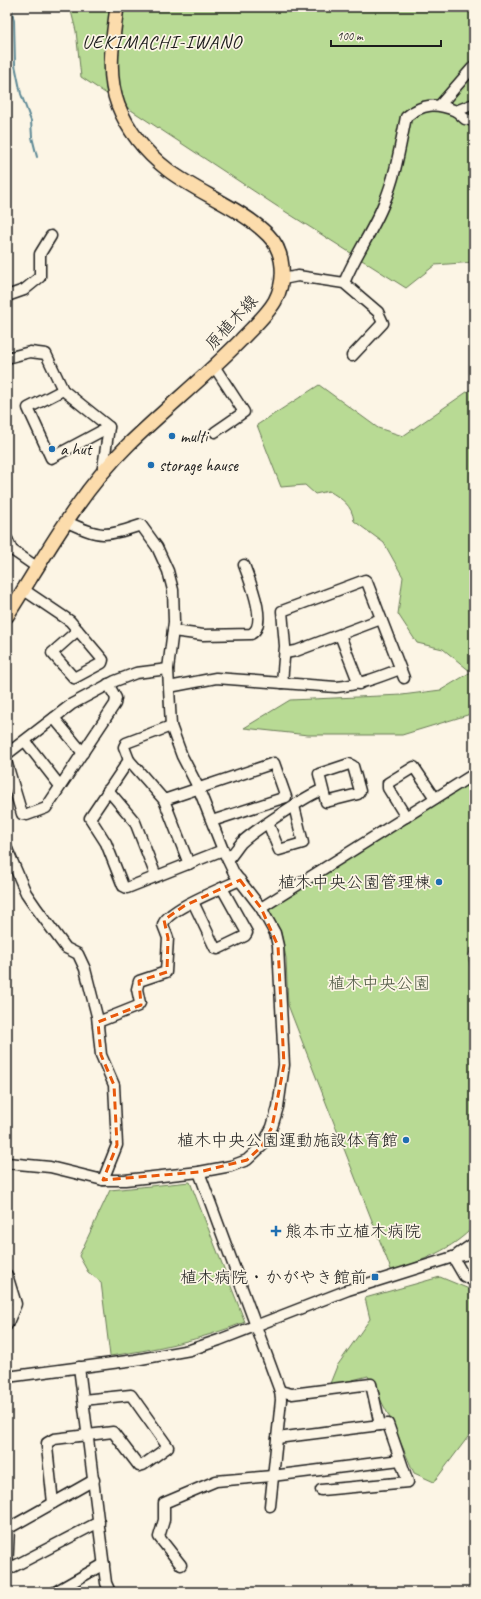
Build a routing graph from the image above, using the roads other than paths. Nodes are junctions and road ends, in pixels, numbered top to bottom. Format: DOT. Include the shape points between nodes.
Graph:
graph roads {
  1 [pos="117,7"];
  2 [pos="474,66"];
  3 [pos="474,104"];
  4 [pos="440,105"];
  5 [pos="456,111"];
  6 [pos="474,121"];
  7 [pos="51,236"];
  8 [pos="283,279"];
  9 [pos="344,283"];
  10 [pos="7,296"];
  11 [pos="352,356"];
  12 [pos="7,358"];
  13 [pos="214,366"];
  14 [pos="63,390"];
  15 [pos="109,427"];
  16 [pos="215,432"];
  17 [pos="102,474"];
  18 [pos="66,522"];
  19 [pos="7,539"];
  20 [pos="11,553"];
  21 [pos="244,565"];
  22 [pos="38,568"];
  23 [pos="24,590"];
  24 [pos="7,616"];
  25 [pos="381,619"];
  26 [pos="78,630"];
  27 [pos="173,631"];
  28 [pos="340,635"];
  29 [pos="285,653"];
  30 [pos="168,669"];
  31 [pos="282,683"];
  32 [pos="108,684"];
  33 [pos="359,684"];
  34 [pos="169,687"];
  35 [pos="54,718"];
  36 [pos="171,726"];
  37 [pos="25,741"];
  38 [pos="83,753"];
  39 [pos="7,754"];
  40 [pos="129,760"];
  41 [pos="7,764"];
  42 [pos="474,774"];
  43 [pos="60,786"];
  44 [pos="198,787"];
  45 [pos="108,790"];
  46 [pos="322,790"];
  47 [pos="286,797"];
  48 [pos="435,798"];
  49 [pos="164,800"];
  50 [pos="292,808"];
  51 [pos="406,817"];
  52 [pos="212,820"];
  53 [pos="268,823"];
  54 [pos="7,849"];
  55 [pos="223,850"];
  56 [pos="228,860"];
  57 [pos="189,864"];
  58 [pos="156,876"];
  59 [pos="240,880"];
  60 [pos="222,888"];
  61 [pos="193,902"];
  62 [pos="261,908"];
  63 [pos="98,1022"];
  64 [pos="7,1163"];
  65 [pos="199,1172"];
  66 [pos="102,1180"];
  67 [pos="474,1243"];
  68 [pos="474,1252"];
  69 [pos="453,1257"];
  70 [pos="7,1275"];
  71 [pos="474,1281"];
  72 [pos="7,1325"];
  73 [pos="254,1326"];
  74 [pos="79,1367"];
  75 [pos="7,1377"];
  76 [pos="280,1391"];
  77 [pos="84,1400"];
  78 [pos="380,1425"];
  79 [pos="88,1435"];
  80 [pos="277,1438"];
  81 [pos="400,1460"];
  82 [pos="272,1476"];
  83 [pos="94,1480"];
  84 [pos="321,1490"];
  85 [pos="53,1503"];
  86 [pos="270,1506"];
  87 [pos="99,1522"];
  88 [pos="104,1564"];
  89 [pos="181,1565"];
  90 [pos="7,1570"];
  91 [pos="54,1592"];
  92 [pos="110,1592"];
  1 -- 8 [label="main road, 原植木線" via="111,56 112,81 118,104 128,126 142,146 169,171 268,235 281,261"];
  2 -- 4 [label="street"];
  3 -- 5 [label="street"];
  4 -- 5 [label="street"];
  4 -- 9 [label="street" via="417,108 406,117 395,172 385,202 349,268"];
  5 -- 6 [label="street" via="465,119"];
  7 -- 10 [label="street" via="40,254 40,277 24,290"];
  8 -- 9 [label="street" via="298,276"];
  8 -- 13 [label="main road, 原植木線" via="274,301 263,315"];
  9 -- 11 [label="street" via="378,312 383,323"];
  12 -- 14 [label="street" via="30,352 46,354"];
  13 -- 16 [label="street" via="244,412"];
  13 -- 17 [label="main road, 原植木線" via="128,446"];
  14 -- 15 [label="street"];
  14 -- 15 [label="street" via="28,408 51,458"];
  15 -- 17 [label="street"];
  17 -- 18 [label="main road, 原植木線"];
  18 -- 22 [label="main road, 原植木線"];
  18 -- 27 [label="street" via="100,535 141,525 157,547 168,571 173,590"];
  19 -- 20 [label="street"];
  20 -- 22 [label="street"];
  21 -- 27 [label="street" via="257,604 255,632 203,635"];
  22 -- 23 [label="main road, 原植木線"];
  23 -- 24 [label="main road, 原植木線"];
  23 -- 26 [label="street" via="70,621"];
  25 -- 28 [label="street"];
  25 -- 29 [label="street" via="367,582 361,581 282,611"];
  25 -- 33 [label="street" via="402,674"];
  26 -- 26 [label="street" via="103,662 74,678 52,653"];
  27 -- 30 [label="street"];
  28 -- 29 [label="street"];
  28 -- 33 [label="street"];
  29 -- 31 [label="street"];
  30 -- 32 [label="street" via="128,675"];
  30 -- 34 [label="street"];
  31 -- 33 [label="street" via="336,687"];
  31 -- 34 [label="street" via="216,678"];
  32 -- 35 [label="street" via="72,704"];
  32 -- 38 [label="street" via="116,698 115,704"];
  34 -- 36 [label="street"];
  35 -- 37 [label="street"];
  35 -- 38 [label="street"];
  36 -- 40 [label="street" via="125,744"];
  36 -- 44 [label="street" via="182,756"];
  37 -- 39 [label="street"];
  37 -- 43 [label="street"];
  38 -- 43 [label="street"];
  40 -- 45 [label="street"];
  40 -- 49 [label="street"];
  41 -- 43 [label="street" via="24,815 46,808"];
  42 -- 48 [label="street"];
  44 -- 47 [label="street" via="272,762"];
  44 -- 49 [label="street"];
  44 -- 52 [label="street"];
  45 -- 58 [label="street" via="135,822"];
  45 -- 58 [label="street" via="90,816 90,820 106,843 122,885 127,888"];
  46 -- 46 [label="street" via="325,800 329,802 358,794 360,791 351,765 319,774"];
  46 -- 50 [label="street"];
  47 -- 50 [label="street"];
  47 -- 52 [label="street"];
  48 -- 51 [label="street"];
  48 -- 51 [label="street" via="416,768 388,783 388,788"];
  49 -- 57 [label="street"];
  50 -- 53 [label="street"];
  50 -- 53 [label="street" via="304,843 279,850"];
  51 -- 62 [label="street"];
  52 -- 55 [label="street"];
  53 -- 56 [label="street" via="245,840"];
  54 -- 63 [label="street" via="26,893 66,948 78,954 85,969"];
  55 -- 56 [label="street"];
  55 -- 57 [label="street"];
  56 -- 59 [label="street"];
  57 -- 58 [label="street"];
  59 -- 60 [label="street"];
  59 -- 62 [label="street"];
  60 -- 61 [label="street"];
  60 -- 61 [label="street" via="247,932 245,936 218,949 215,948"];
  61 -- 63 [label="street" via="163,922 168,938 166,972 140,981 137,989 140,1003 138,1006"];
  62 -- 65 [label="street" via="275,933 278,946 284,1065 278,1107 272,1127 262,1146 247,1160"];
  63 -- 66 [label="street" via="101,1055 114,1085 117,1145"];
  64 -- 66 [label="street" via="50,1167"];
  65 -- 66 [label="street"];
  65 -- 73 [label="street"];
  67 -- 69 [label="street"];
  68 -- 69 [label="street"];
  69 -- 71 [label="street" via="464,1276"];
  69 -- 73 [label="street" via="348,1290"];
  70 -- 72 [label="street" via="16,1304"];
  73 -- 74 [label="street" via="190,1350"];
  73 -- 76 [label="street"];
  74 -- 75 [label="street"];
  74 -- 77 [label="street"];
  76 -- 78 [label="street" via="292,1394 371,1384"];
  76 -- 80 [label="street"];
  77 -- 79 [label="street"];
  77 -- 79 [label="street" via="131,1395 168,1447 143,1466 139,1466 114,1433"];
  78 -- 80 [label="street"];
  78 -- 81 [label="street" via="388,1424"];
  79 -- 83 [label="street"];
  79 -- 85 [label="street" via="54,1439 48,1443"];
  80 -- 82 [label="street"];
  81 -- 82 [label="street"];
  81 -- 84 [label="street" via="408,1482"];
  82 -- 86 [label="street"];
  82 -- 89 [label="street" via="216,1481 164,1503 164,1520 159,1537"];
  83 -- 85 [label="street"];
  83 -- 87 [label="street"];
  85 -- 90 [label="street" via="9,1528"];
  87 -- 88 [label="street"];
  87 -- 90 [label="street"];
  88 -- 91 [label="street"];
  88 -- 92 [label="street" via="106,1583"];
}
